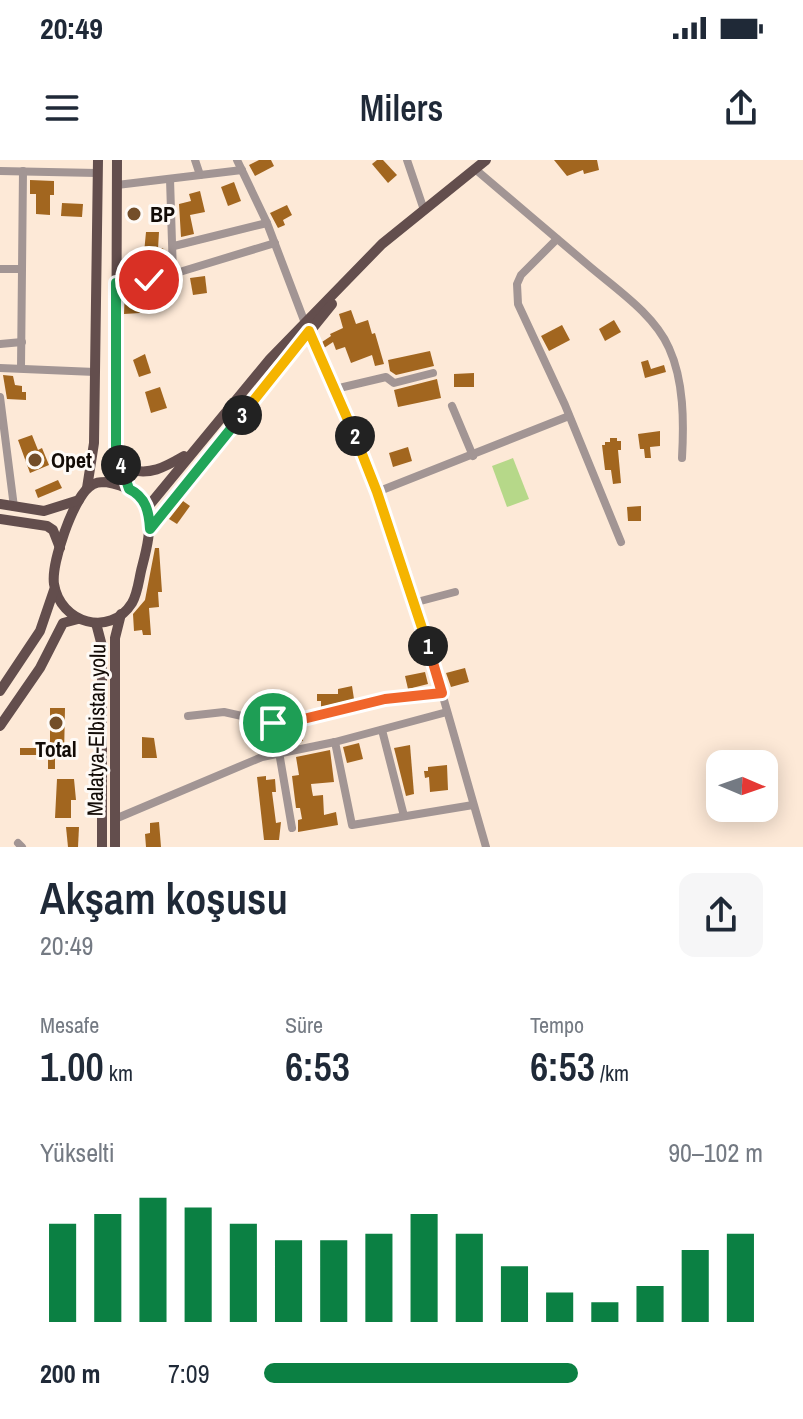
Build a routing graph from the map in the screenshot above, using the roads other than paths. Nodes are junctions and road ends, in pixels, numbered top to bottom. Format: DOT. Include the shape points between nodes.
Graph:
graph roads {
  1 [pos="11,160"];
  2 [pos="98,160"];
  3 [pos="117,160"];
  4 [pos="195,160"];
  5 [pos="237,160"];
  6 [pos="404,160"];
  7 [pos="486,160"];
  8 [pos="475,169"];
  9 [pos="242,170"];
  10 [pos="0,171"];
  11 [pos="11,171"];
  12 [pos="23,171"];
  13 [pos="97,173"];
  14 [pos="200,175"];
  15 [pos="170,179"];
  16 [pos="117,185"];
  17 [pos="424,210"];
  18 [pos="267,223"];
  19 [pos="557,239"];
  20 [pos="275,243"];
  21 [pos="174,246"];
  22 [pos="0,269"];
  23 [pos="22,269"];
  24 [pos="173,274"];
  25 [pos="116,283"];
  26 [pos="307,327"];
  27 [pos="22,342"];
  28 [pos="0,344"];
  29 [pos="0,368"];
  30 [pos="21,368"];
  31 [pos="95,372"];
  32 [pos="433,373"];
  33 [pos="335,389"];
  34 [pos="0,397"];
  35 [pos="452,406"];
  36 [pos="569,416"];
  37 [pos="116,449"];
  38 [pos="192,451"];
  39 [pos="473,456"];
  40 [pos="682,458"];
  41 [pos="87,488"];
  42 [pos="129,489"];
  43 [pos="377,492"];
  44 [pos="79,500"];
  45 [pos="0,504"];
  46 [pos="14,507"];
  47 [pos="147,508"];
  48 [pos="0,519"];
  49 [pos="150,529"];
  50 [pos="621,542"];
  51 [pos="60,550"];
  52 [pos="55,588"];
  53 [pos="455,592"];
  54 [pos="413,603"];
  55 [pos="121,614"];
  56 [pos="78,619"];
  57 [pos="96,623"];
  58 [pos="0,691"];
  59 [pos="442,693"];
  60 [pos="447,712"];
  61 [pos="188,716"];
  62 [pos="0,726"];
  63 [pos="382,730"];
  64 [pos="335,742"];
  65 [pos="279,752"];
  66 [pos="473,805"];
  67 [pos="404,816"];
  68 [pos="115,819"];
  69 [pos="292,828"];
  70 [pos="102,847"];
  71 [pos="115,847"];
  72 [pos="486,847"];
  1 -- 11 [label="street"];
  2 -- 13 [label="main road"];
  3 -- 16 [label="main road"];
  4 -- 14 [label="street"];
  5 -- 9 [label="street"];
  6 -- 17 [label="street"];
  7 -- 8 [label="main road"];
  8 -- 17 [label="main road"];
  8 -- 19 [label="street"];
  9 -- 14 [label="street"];
  9 -- 18 [label="street"];
  10 -- 11 [label="street"];
  11 -- 12 [label="street"];
  12 -- 13 [label="street"];
  12 -- 23 [label="street"];
  13 -- 31 [label="main road"];
  14 -- 15 [label="street"];
  15 -- 16 [label="street"];
  15 -- 21 [label="street"];
  16 -- 25 [label="main road"];
  17 -- 26 [label="main road" via="382,244"];
  18 -- 20 [label="street"];
  18 -- 21 [label="street"];
  19 -- 36 [label="street" via="521,275 517,292"];
  19 -- 40 [label="street" via="624,296 663,338 674,364 684,421"];
  20 -- 24 [label="street"];
  20 -- 26 [label="street"];
  21 -- 24 [label="street"];
  22 -- 23 [label="street"];
  23 -- 27 [label="street"];
  24 -- 25 [label="street"];
  25 -- 37 [label="main road"];
  26 -- 33 [label="street"];
  26 -- 38 [label="main road" via="270,359"];
  26 -- 49 [label="main road"];
  27 -- 28 [label="street"];
  27 -- 30 [label="street"];
  29 -- 30 [label="street"];
  30 -- 31 [label="street"];
  31 -- 41 [label="main road"];
  32 -- 33 [label="street"];
  33 -- 43 [label="street"];
  34 -- 46 [label="street"];
  35 -- 39 [label="street"];
  36 -- 39 [label="street"];
  36 -- 50 [label="street"];
  37 -- 38 [label="main road" via="128,469 139,472 160,470"];
  37 -- 42 [label="main road"];
  38 -- 47 [label="main road"];
  39 -- 43 [label="street"];
  41 -- 42 [label="main road" via="106,482"];
  41 -- 44 [label="main road"];
  42 -- 47 [label="main road"];
  43 -- 54 [label="street"];
  44 -- 46 [label="main road" via="53,510"];
  44 -- 51 [label="main road"];
  45 -- 46 [label="main road"];
  47 -- 49 [label="main road"];
  48 -- 51 [label="main road" via="47,526"];
  49 -- 55 [label="main road" via="133,602"];
  51 -- 52 [label="main road"];
  52 -- 56 [label="main road" via="59,601"];
  52 -- 58 [label="main road" via="40,631"];
  53 -- 54 [label="street"];
  54 -- 59 [label="street"];
  55 -- 57 [label="main road"];
  55 -- 68 [label="main road, Malatya-Elbistan yolu" via="115,638"];
  56 -- 57 [label="main road"];
  56 -- 62 [label="main road" via="63,623"];
  57 -- 70 [label="main road, Malatya-Elbistan yolu" via="102,646"];
  59 -- 60 [label="street"];
  59 -- 61 [label="street" via="385,699 291,722 224,712"];
  60 -- 63 [label="street"];
  60 -- 66 [label="street"];
  63 -- 64 [label="street"];
  63 -- 67 [label="street"];
  64 -- 65 [label="street"];
  64 -- 67 [label="street" via="352,825"];
  65 -- 68 [label="street"];
  65 -- 69 [label="street"];
  66 -- 67 [label="street"];
  66 -- 72 [label="street"];
  68 -- 71 [label="main road, Malatya-Elbistan yolu"];
}
